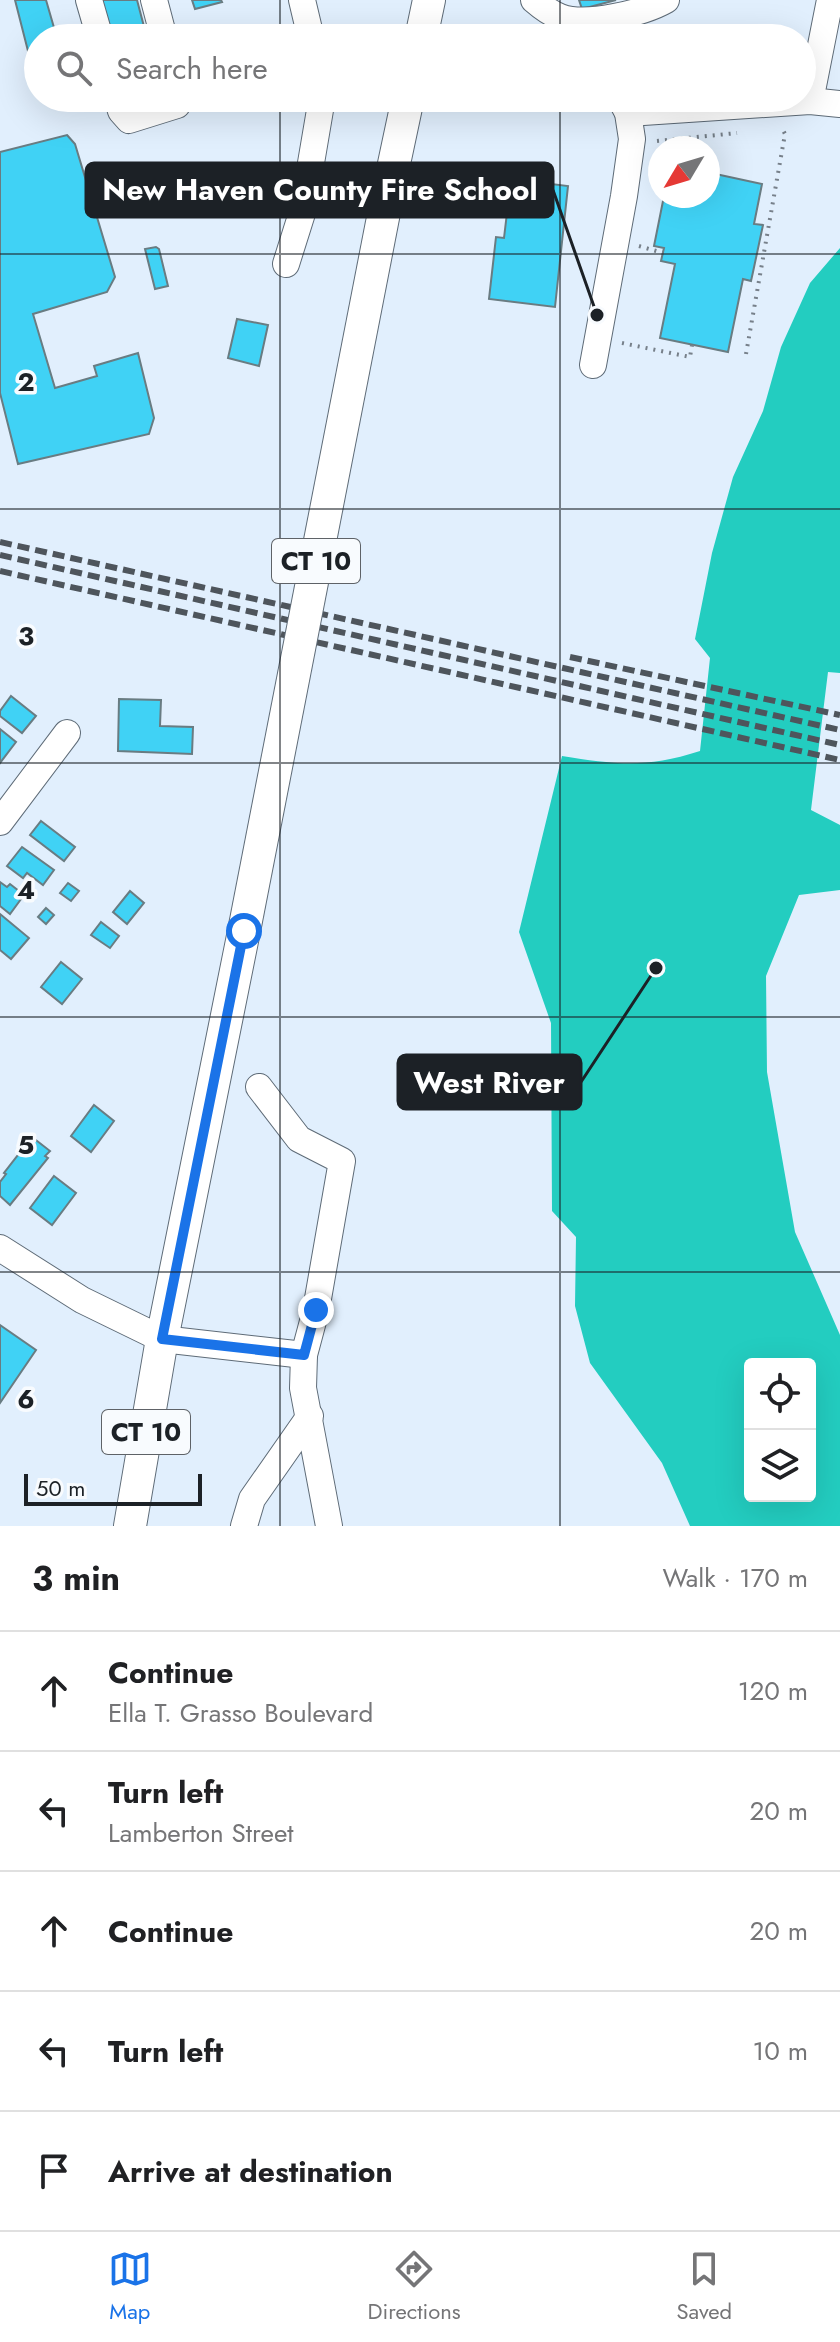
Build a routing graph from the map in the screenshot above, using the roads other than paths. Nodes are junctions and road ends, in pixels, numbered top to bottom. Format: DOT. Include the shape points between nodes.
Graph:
graph roads {
  1 [pos="89,0"];
  2 [pos="154,0"];
  3 [pos="302,0"];
  4 [pos="429,0"];
  5 [pos="534,0"];
  6 [pos="666,0"];
  7 [pos="830,0"];
  8 [pos="96,24"];
  9 [pos="160,24"];
  10 [pos="308,24"];
  11 [pos="424,24"];
  12 [pos="816,71"];
  13 [pos="816,102"];
  14 [pos="840,104"];
  15 [pos="122,112"];
  16 [pos="155,112"];
  17 [pos="320,112"];
  18 [pos="405,112"];
  19 [pos="626,112"];
  20 [pos="286,264"];
  21 [pos="593,365"];
  22 [pos="67,733"];
  23 [pos="0,822"];
  24 [pos="259,1087"];
  25 [pos="0,1248"];
  26 [pos="162,1339"];
  27 [pos="304,1355"];
  28 [pos="310,1416"];
  29 [pos="130,1526"];
  30 [pos="244,1526"];
  31 [pos="329,1526"];
  1 -- 8 [label="street"];
  2 -- 9 [label="street"];
  3 -- 10 [label="street"];
  4 -- 11 [label="main road"];
  5 -- 6 [label="street" via="544,10 581,21 652,8"];
  7 -- 12 [label="street"];
  13 -- 14 [label="street"];
  15 -- 16 [label="street" via="129,120"];
  17 -- 20 [label="street" via="303,210"];
  18 -- 26 [label="main road, CT 10, bridge"];
  19 -- 21 [label="street" via="632,139"];
  22 -- 23 [label="street"];
  24 -- 27 [label="street" via="299,1139 342,1161"];
  25 -- 26 [label="street" via="82,1300"];
  26 -- 27 [label="street"];
  26 -- 29 [label="main road, CT 10"];
  27 -- 28 [label="street" via="303,1388"];
  28 -- 30 [label="street" via="252,1499"];
  28 -- 31 [label="street"];
}
